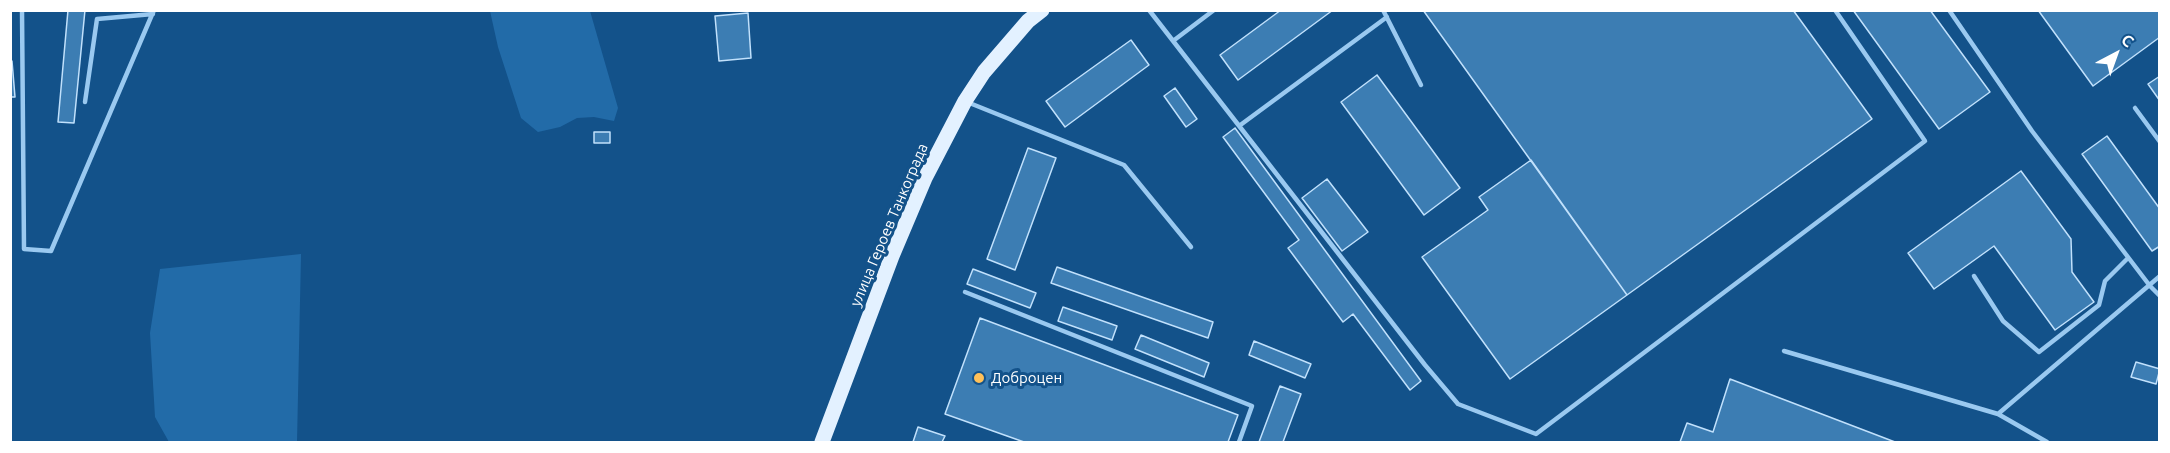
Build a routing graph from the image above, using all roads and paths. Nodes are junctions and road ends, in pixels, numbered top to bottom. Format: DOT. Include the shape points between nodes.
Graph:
graph roads {
  1 [pos="22,10"];
  2 [pos="1041,10"];
  3 [pos="1149,10"];
  4 [pos="1214,10"];
  5 [pos="1383,10"];
  6 [pos="1835,10"];
  7 [pos="1949,10"];
  8 [pos="153,12"];
  9 [pos="1387,17"];
  10 [pos="1173,41"];
  11 [pos="1421,85"];
  12 [pos="965,101"];
  13 [pos="85,102"];
  14 [pos="2135,108"];
  15 [pos="1239,126"];
  16 [pos="2160,142"];
  17 [pos="1191,247"];
  18 [pos="2128,258"];
  19 [pos="1974,276"];
  20 [pos="2160,276"];
  21 [pos="2150,286"];
  22 [pos="964,292"];
  23 [pos="2160,296"];
  24 [pos="1784,351"];
  25 [pos="1998,414"];
  26 [pos="822,442"];
  27 [pos="1239,442"];
  28 [pos="2047,442"];
  1 -- 8 [label="lane" via="24,249 51,251"];
  2 -- 12 [label="main road, улица Героев Танкограда" via="984,72"];
  3 -- 10 [label="lane"];
  4 -- 10 [label="lane"];
  5 -- 9 [label="lane"];
  6 -- 15 [label="lane" via="1925,141 1536,434 1458,404"];
  7 -- 18 [label="lane" via="2032,131"];
  8 -- 13 [label="lane" via="97,19"];
  9 -- 11 [label="lane"];
  9 -- 15 [label="lane"];
  10 -- 15 [label="lane"];
  12 -- 17 [label="lane" via="1124,165"];
  12 -- 26 [label="main road, улица Героев Танкограда" via="925,178 892,256"];
  14 -- 16 [label="lane"];
  18 -- 19 [label="lane" via="2104,281 2099,305 2039,352 2003,321"];
  18 -- 21 [label="lane"];
  20 -- 21 [label="lane"];
  21 -- 23 [label="lane"];
  21 -- 25 [label="lane"];
  22 -- 27 [label="lane" via="1252,406"];
  24 -- 25 [label="lane"];
  25 -- 28 [label="lane"];
}
